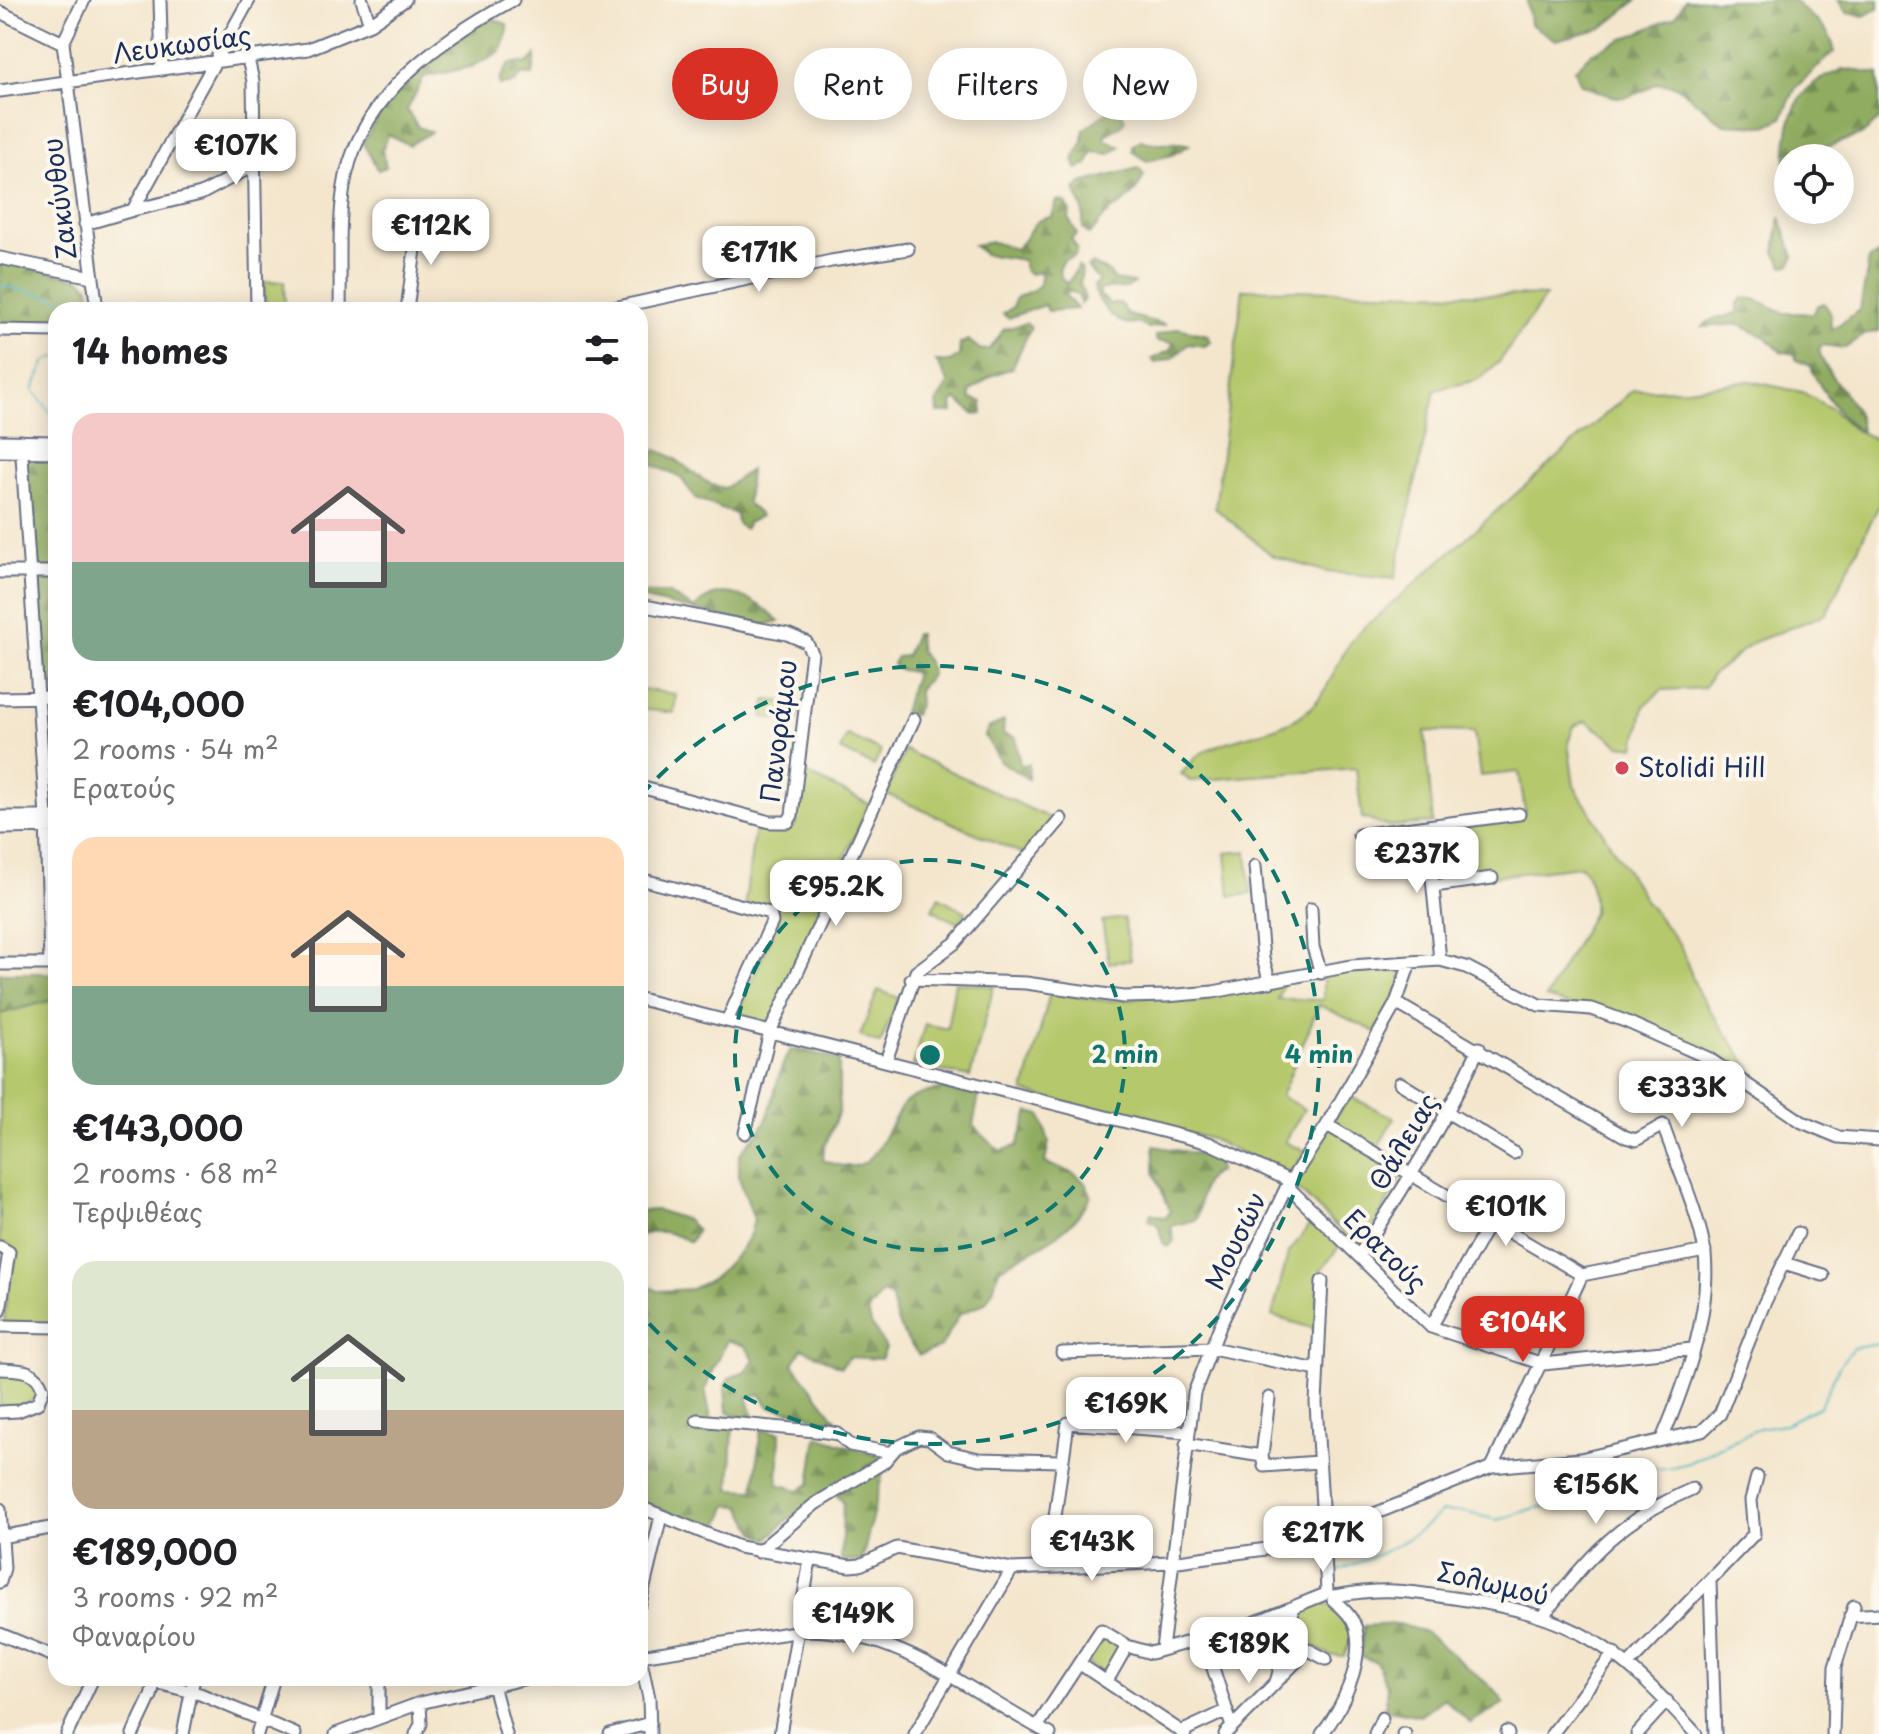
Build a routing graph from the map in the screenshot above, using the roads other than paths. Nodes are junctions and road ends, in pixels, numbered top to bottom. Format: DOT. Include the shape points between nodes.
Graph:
graph roads {
  1 [pos="84,0"];
  2 [pos="160,0"];
  3 [pos="249,0"];
  4 [pos="362,0"];
  5 [pos="405,0"];
  6 [pos="513,0"];
  7 [pos="0,12"];
  8 [pos="370,24"];
  9 [pos="63,43"];
  10 [pos="248,59"];
  11 [pos="214,64"];
  12 [pos="162,70"];
  13 [pos="69,82"];
  14 [pos="0,91"];
  15 [pos="253,166"];
  16 [pos="133,210"];
  17 [pos="419,219"];
  18 [pos="85,224"];
  19 [pos="908,249"];
  20 [pos="0,258"];
  21 [pos="92,277"];
  22 [pos="96,302"];
  23 [pos="257,302"];
  24 [pos="340,302"];
  25 [pos="408,302"];
  26 [pos="641,302"];
  27 [pos="0,330"];
  28 [pos="48,331"];
  29 [pos="0,441"];
  30 [pos="48,443"];
  31 [pos="21,446"];
  32 [pos="0,451"];
  33 [pos="48,451"];
  34 [pos="0,572"];
  35 [pos="28,572"];
  36 [pos="48,572"];
  37 [pos="648,607"];
  38 [pos="37,697"];
  39 [pos="48,697"];
  40 [pos="0,698"];
  41 [pos="914,719"];
  42 [pos="648,789"];
  43 [pos="48,795"];
  44 [pos="1519,814"];
  45 [pos="0,817"];
  46 [pos="1061,819"];
  47 [pos="48,822"];
  48 [pos="48,822"];
  49 [pos="1427,827"];
  50 [pos="0,828"];
  51 [pos="1359,835"];
  52 [pos="1255,866"];
  53 [pos="1492,878"];
  54 [pos="648,881"];
  55 [pos="1434,886"];
  56 [pos="1311,909"];
  57 [pos="1440,960"];
  58 [pos="1410,963"];
  59 [pos="0,964"];
  60 [pos="48,964"];
  61 [pos="1321,973"];
  62 [pos="911,979"];
  63 [pos="1270,982"];
  64 [pos="648,1001"];
  65 [pos="1396,1003"];
  66 [pos="727,1021"];
  67 [pos="770,1032"];
  68 [pos="1479,1048"];
  69 [pos="886,1061"];
  70 [pos="1400,1083"];
  71 [pos="1448,1116"];
  72 [pos="1327,1125"];
  73 [pos="745,1133"];
  74 [pos="1879,1140"];
  75 [pos="1514,1153"];
  76 [pos="1415,1174"];
  77 [pos="1288,1184"];
  78 [pos="1492,1219"];
  79 [pos="1798,1233"];
  80 [pos="2,1247"];
  81 [pos="1705,1251"];
  82 [pos="1359,1255"];
  83 [pos="1784,1263"];
  84 [pos="1582,1275"];
  85 [pos="1823,1275"];
  86 [pos="1322,1281"];
  87 [pos="0,1311"];
  88 [pos="0,1326"];
  89 [pos="48,1327"];
  90 [pos="1431,1327"];
  91 [pos="1212,1348"];
  92 [pos="1692,1349"];
  93 [pos="1062,1353"];
  94 [pos="1543,1364"];
  95 [pos="0,1369"];
  96 [pos="1317,1370"];
  97 [pos="1269,1398"];
  98 [pos="0,1412"];
  99 [pos="697,1420"];
  100 [pos="1187,1438"];
  101 [pos="1662,1439"];
  102 [pos="891,1453"];
  103 [pos="1262,1456"];
  104 [pos="1061,1461"];
  105 [pos="1318,1462"];
  106 [pos="1492,1467"];
  107 [pos="1757,1477"];
  108 [pos="1692,1489"];
  109 [pos="0,1509"];
  110 [pos="648,1510"];
  111 [pos="661,1516"];
  112 [pos="48,1528"];
  113 [pos="1323,1535"];
  114 [pos="1,1537"];
  115 [pos="758,1552"];
  116 [pos="810,1560"];
  117 [pos="1171,1562"];
  118 [pos="1048,1567"];
  119 [pos="1012,1569"];
  120 [pos="648,1570"];
  121 [pos="1710,1581"];
  122 [pos="0,1582"];
  123 [pos="1329,1596"];
  124 [pos="1291,1610"];
  125 [pos="1879,1614"];
  126 [pos="1544,1615"];
  127 [pos="1295,1631"];
  128 [pos="800,1632"];
  129 [pos="0,1634"];
  130 [pos="1203,1637"];
  131 [pos="1299,1645"];
  132 [pos="1127,1646"];
  133 [pos="1162,1649"];
  134 [pos="1614,1653"];
  135 [pos="48,1654"];
  136 [pos="648,1655"];
  137 [pos="1326,1659"];
  138 [pos="1080,1664"];
  139 [pos="1629,1664"];
  140 [pos="950,1674"];
  141 [pos="1107,1681"];
  142 [pos="1276,1683"];
  143 [pos="89,1686"];
  144 [pos="153,1686"];
  145 [pos="174,1686"];
  146 [pos="193,1686"];
  147 [pos="271,1686"];
  148 [pos="379,1686"];
  149 [pos="489,1686"];
  150 [pos="493,1686"];
  151 [pos="644,1686"];
  152 [pos="192,1692"];
  153 [pos="1667,1701"];
  154 [pos="420,1703"];
  155 [pos="1226,1711"];
  156 [pos="379,1716"];
  157 [pos="1382,1718"];
  158 [pos="261,1719"];
  159 [pos="1037,1727"];
  160 [pos="650,1728"];
  161 [pos="1229,1731"];
  162 [pos="1183,1733"];
  163 [pos="67,1734"];
  164 [pos="133,1734"];
  165 [pos="183,1734"];
  166 [pos="257,1734"];
  167 [pos="295,1734"];
  168 [pos="336,1734"];
  169 [pos="416,1734"];
  170 [pos="506,1734"];
  171 [pos="610,1734"];
  172 [pos="780,1734"];
  173 [pos="915,1734"];
  174 [pos="1050,1734"];
  175 [pos="1322,1734"];
  176 [pos="1375,1734"];
  177 [pos="1552,1734"];
  178 [pos="1637,1734"];
  179 [pos="1696,1734"];
  180 [pos="1715,1734"];
  181 [pos="1833,1734"];
  1 -- 9 [label="street"];
  2 -- 12 [label="street"];
  3 -- 11 [label="street"];
  4 -- 8 [label="street"];
  5 -- 8 [label="street, Λευκωσίας"];
  6 -- 24 [label="street" via="416,64 396,82 373,117 345,185"];
  7 -- 9 [label="street"];
  8 -- 10 [label="street, Λευκωσίας" via="308,49"];
  9 -- 13 [label="street, Ζακύνθου"];
  10 -- 11 [label="street, Λευκωσίας"];
  10 -- 15 [label="street"];
  11 -- 12 [label="street, Λευκωσίας"];
  11 -- 16 [label="street"];
  12 -- 13 [label="street, Λευκωσίας"];
  13 -- 14 [label="street, Λευκωσίας"];
  13 -- 18 [label="street, Ζακύνθου"];
  15 -- 16 [label="street" via="201,194"];
  15 -- 23 [label="street"];
  16 -- 18 [label="street"];
  17 -- 25 [label="street"];
  18 -- 21 [label="street, Ζακύνθου"];
  19 -- 26 [label="street"];
  20 -- 21 [label="street"];
  21 -- 22 [label="street, Ζακύνθου"];
  27 -- 28 [label="street"];
  29 -- 31 [label="street"];
  30 -- 31 [label="street"];
  31 -- 32 [label="street"];
  31 -- 33 [label="street"];
  31 -- 35 [label="street"];
  34 -- 35 [label="street"];
  35 -- 36 [label="street"];
  35 -- 38 [label="street"];
  37 -- 42 [label="street, Πανοράμου" via="787,634 809,645 812,662 788,822 770,822"];
  38 -- 39 [label="street"];
  38 -- 40 [label="street"];
  38 -- 43 [label="street"];
  41 -- 67 [label="street"];
  44 -- 49 [label="street"];
  45 -- 47 [label="street"];
  46 -- 62 [label="street" via="955,943"];
  48 -- 50 [label="street"];
  49 -- 51 [label="street"];
  49 -- 55 [label="street"];
  52 -- 63 [label="street"];
  53 -- 55 [label="street"];
  54 -- 66 [label="street" via="765,911 772,922"];
  55 -- 57 [label="street"];
  56 -- 61 [label="street"];
  57 -- 58 [label="street"];
  57 -- 74 [label="street" via="1479,973 1539,1005 1592,1009 1625,1021 1708,1058 1802,1122 1838,1137"];
  58 -- 61 [label="street"];
  58 -- 65 [label="street, Μουσών"];
  59 -- 60 [label="street"];
  61 -- 63 [label="street"];
  62 -- 63 [label="street" via="1026,983 1123,997 1213,992"];
  62 -- 69 [label="street"];
  64 -- 66 [label="street, Ερατούς"];
  65 -- 68 [label="street"];
  65 -- 72 [label="street, Μουσών"];
  66 -- 67 [label="street, Ερατούς"];
  67 -- 69 [label="street, Ερατούς"];
  67 -- 73 [label="street"];
  68 -- 71 [label="street, Θάλειας"];
  68 -- 81 [label="street" via="1626,1137 1636,1140 1663,1125"];
  69 -- 77 [label="street, Ερατούς" via="1209,1143"];
  70 -- 71 [label="street"];
  71 -- 75 [label="street"];
  71 -- 76 [label="street, Θάλειας"];
  72 -- 76 [label="street"];
  72 -- 77 [label="street, Μουσών"];
  76 -- 78 [label="street"];
  76 -- 82 [label="street, Θάλειας"];
  77 -- 82 [label="street, Ερατούς"];
  77 -- 91 [label="street, Μουσών"];
  78 -- 84 [label="street"];
  78 -- 90 [label="street"];
  79 -- 83 [label="street"];
  80 -- 87 [label="street" via="9,1252"];
  81 -- 84 [label="street"];
  81 -- 92 [label="street" via="1706,1284"];
  82 -- 90 [label="street, Ερατούς"];
  83 -- 85 [label="street"];
  83 -- 101 [label="street" via="1720,1414 1702,1431"];
  84 -- 94 [label="street"];
  86 -- 96 [label="street"];
  88 -- 89 [label="street"];
  90 -- 94 [label="street, Ερατούς"];
  91 -- 93 [label="street"];
  91 -- 96 [label="street"];
  91 -- 100 [label="street, Μουσών" via="1194,1393"];
  92 -- 94 [label="street, Ερατούς"];
  92 -- 101 [label="street"];
  94 -- 106 [label="street"];
  95 -- 98 [label="street" via="29,1371 43,1389 31,1408"];
  96 -- 105 [label="street"];
  97 -- 103 [label="street"];
  99 -- 102 [label="street" via="838,1434 850,1445"];
  100 -- 103 [label="street"];
  100 -- 104 [label="street" via="1068,1423"];
  100 -- 117 [label="street, Μουσών"];
  101 -- 106 [label="street" via="1580,1459"];
  102 -- 104 [label="street" via="925,1436 948,1452 979,1459"];
  102 -- 115 [label="street" via="815,1504"];
  103 -- 105 [label="street" via="1264,1466"];
  104 -- 118 [label="street"];
  105 -- 113 [label="street"];
  106 -- 113 [label="street"];
  107 -- 121 [label="street" via="1751,1500 1754,1534"];
  108 -- 126 [label="street" via="1598,1547"];
  109 -- 114 [label="street"];
  110 -- 111 [label="street"];
  111 -- 115 [label="street"];
  111 -- 120 [label="street"];
  112 -- 114 [label="street"];
  113 -- 117 [label="street" via="1296,1545"];
  113 -- 123 [label="street"];
  114 -- 122 [label="street"];
  115 -- 116 [label="street"];
  116 -- 119 [label="street" via="860,1565 897,1548"];
  116 -- 128 [label="street"];
  117 -- 118 [label="street"];
  117 -- 133 [label="street, Μουσών"];
  118 -- 119 [label="street"];
  119 -- 140 [label="street"];
  121 -- 139 [label="street"];
  121 -- 180 [label="street"];
  123 -- 124 [label="street, Σολωμού"];
  123 -- 126 [label="street, Σολωμού" via="1400,1588"];
  123 -- 175 [label="street" via="1353,1622 1357,1653 1337,1714"];
  124 -- 127 [label="street"];
  124 -- 130 [label="street, Σολωμού"];
  125 -- 181 [label="street" via="1852,1611 1835,1667"];
  126 -- 134 [label="street, Σολωμού"];
  127 -- 131 [label="street"];
  127 -- 142 [label="street"];
  128 -- 136 [label="street"];
  128 -- 140 [label="street" via="848,1635"];
  128 -- 172 [label="street"];
  129 -- 135 [label="street"];
  130 -- 133 [label="street, Σολωμού"];
  130 -- 155 [label="street"];
  131 -- 137 [label="street"];
  131 -- 142 [label="street" via="1298,1660"];
  132 -- 133 [label="street" via="1145,1653"];
  132 -- 138 [label="street" via="1101,1630"];
  132 -- 141 [label="street"];
  134 -- 139 [label="street, Σολωμού"];
  134 -- 177 [label="street"];
  138 -- 141 [label="street"];
  138 -- 159 [label="street"];
  139 -- 153 [label="street, Σολωμού"];
  140 -- 159 [label="street"];
  140 -- 173 [label="street"];
  141 -- 162 [label="street"];
  142 -- 161 [label="street"];
  143 -- 163 [label="street"];
  144 -- 164 [label="street"];
  145 -- 152 [label="street"];
  146 -- 152 [label="street"];
  147 -- 158 [label="street"];
  148 -- 156 [label="street"];
  149 -- 154 [label="street"];
  150 -- 170 [label="street"];
  151 -- 160 [label="street"];
  152 -- 158 [label="street"];
  152 -- 165 [label="street"];
  153 -- 178 [label="street"];
  153 -- 179 [label="street, Σολωμού"];
  154 -- 156 [label="street"];
  154 -- 169 [label="street"];
  155 -- 161 [label="street"];
  155 -- 162 [label="street"];
  156 -- 168 [label="street"];
  157 -- 176 [label="street"];
  158 -- 166 [label="street"];
  158 -- 167 [label="street"];
  159 -- 174 [label="street"];
  160 -- 171 [label="street"];
}
